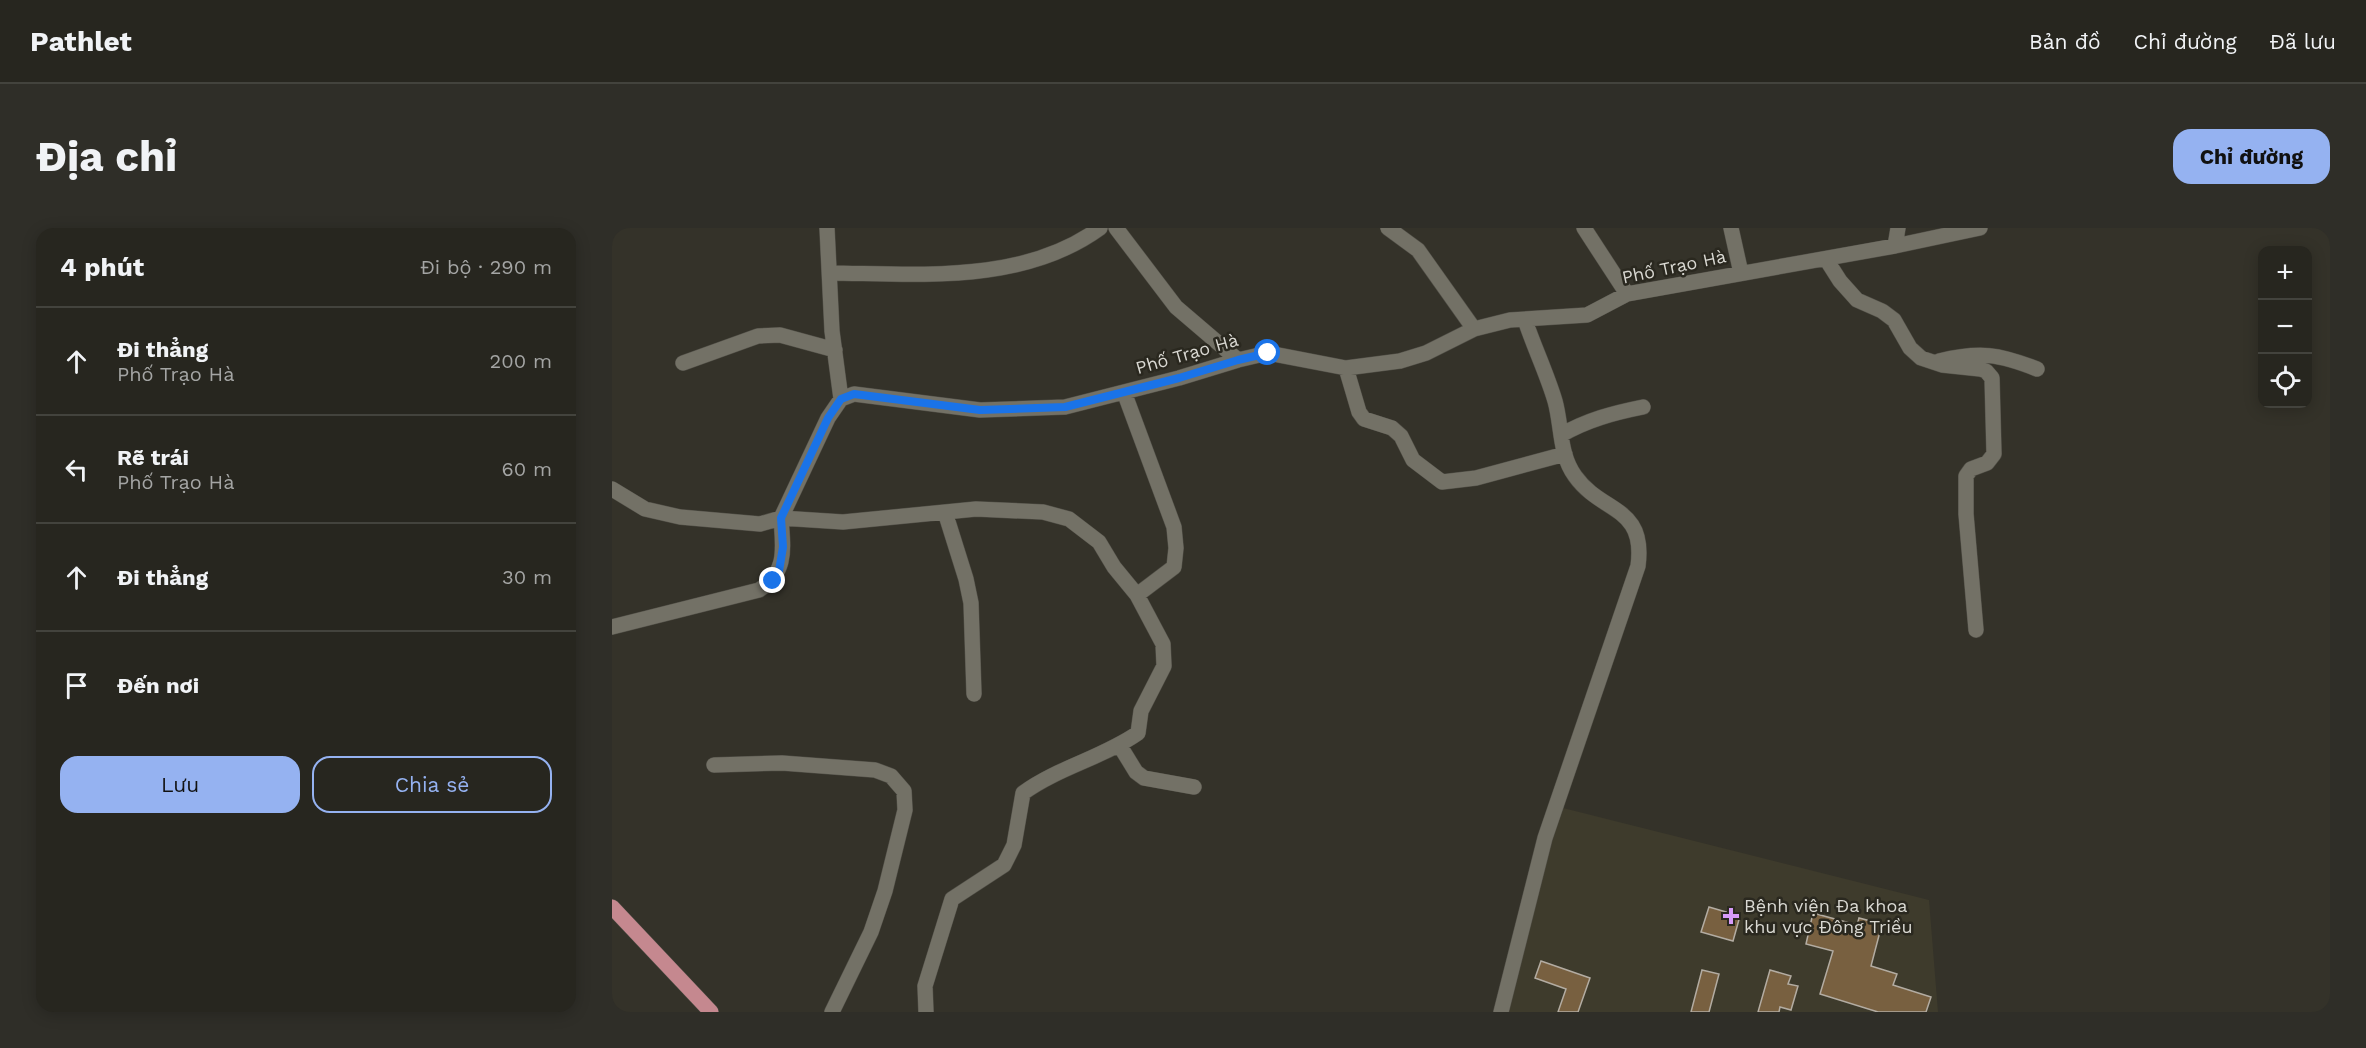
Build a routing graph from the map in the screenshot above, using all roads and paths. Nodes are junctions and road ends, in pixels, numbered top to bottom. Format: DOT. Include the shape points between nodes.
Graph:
graph roads {
  1 [pos="827,228"];
  2 [pos="1100,228"];
  3 [pos="1116,228"];
  4 [pos="1388,228"];
  5 [pos="1584,228"];
  6 [pos="1731,228"];
  7 [pos="1898,228"];
  8 [pos="1980,228"];
  9 [pos="1895,246"];
  10 [pos="1826,259"];
  11 [pos="830,273"];
  12 [pos="1741,273"];
  13 [pos="1627,294"];
  14 [pos="1526,320"];
  15 [pos="1474,329"];
  16 [pos="835,350"];
  17 [pos="1238,360"];
  18 [pos="684,363"];
  19 [pos="1933,363"];
  20 [pos="1346,368"];
  21 [pos="2037,369"];
  22 [pos="1124,392"];
  23 [pos="841,399"];
  24 [pos="1643,407"];
  25 [pos="1561,435"];
  26 [pos="1565,454"];
  27 [pos="612,489"];
  28 [pos="945,512"];
  29 [pos="781,518"];
  30 [pos="1137,595"];
  31 [pos="612,627"];
  32 [pos="1976,630"];
  33 [pos="974,694"];
  34 [pos="1120,746"];
  35 [pos="714,765"];
  36 [pos="1194,787"];
  37 [pos="612,908"];
  38 [pos="711,1012"];
  39 [pos="831,1012"];
  40 [pos="926,1012"];
  41 [pos="1501,1012"];
  1 -- 11 [label="street"];
  2 -- 11 [label="street" via="1065,250 1007,267 940,274"];
  3 -- 17 [label="street" via="1176,307"];
  4 -- 15 [label="street" via="1418,250"];
  5 -- 13 [label="street"];
  6 -- 12 [label="street"];
  7 -- 9 [label="street"];
  8 -- 9 [label="street, Phố Trạo Hà"];
  9 -- 10 [label="street, Phố Trạo Hà"];
  10 -- 12 [label="street, Phố Trạo Hà"];
  10 -- 19 [label="street" via="1857,300 1882,310 1894,320 1910,348"];
  11 -- 16 [label="street"];
  12 -- 13 [label="street, Phố Trạo Hà"];
  13 -- 14 [label="street, Phố Trạo Hà" via="1587,315"];
  14 -- 15 [label="street, Phố Trạo Hà"];
  14 -- 25 [label="street" via="1555,401"];
  15 -- 20 [label="street, Phố Trạo Hà" via="1426,354"];
  16 -- 18 [label="street" via="780,335 758,336"];
  16 -- 23 [label="street"];
  17 -- 20 [label="street, Phố Trạo Hà" via="1268,353"];
  17 -- 22 [label="street, Phố Trạo Hà"];
  19 -- 21 [label="street" via="1976,355 2003,356"];
  19 -- 32 [label="street" via="1980,369 1992,378 1994,454 1988,463 1971,469 1966,477"];
  20 -- 26 [label="street" via="1364,419 1392,428 1401,436 1413,460 1442,482 1476,478"];
  22 -- 23 [label="street, Phố Trạo Hà" via="1065,407 1013,410 980,410 854,394"];
  22 -- 30 [label="street" via="1174,526 1176,548 1174,567"];
  23 -- 29 [label="street" via="828,418"];
  24 -- 25 [label="street" via="1609,414"];
  25 -- 26 [label="street"];
  26 -- 41 [label="street" via="1579,482 1635,528 1641,548 1545,838"];
  27 -- 29 [label="street" via="645,509 680,517 760,524"];
  28 -- 29 [label="street" via="843,522"];
  28 -- 30 [label="street" via="976,508 1043,512 1069,519 1099,542"];
  28 -- 33 [label="street" via="971,603"];
  29 -- 31 [label="street" via="783,547 773,581 759,590"];
  30 -- 34 [label="street" via="1163,644 1164,666 1141,711 1138,733"];
  34 -- 36 [label="street" via="1144,778"];
  34 -- 40 [label="street" via="1043,778 1023,793 1014,845 1004,865 952,899 925,986"];
  35 -- 39 [label="street" via="782,763 876,770 891,776 904,791 905,810 885,891 871,932"];
  37 -- 38 [label="main road"];
}
